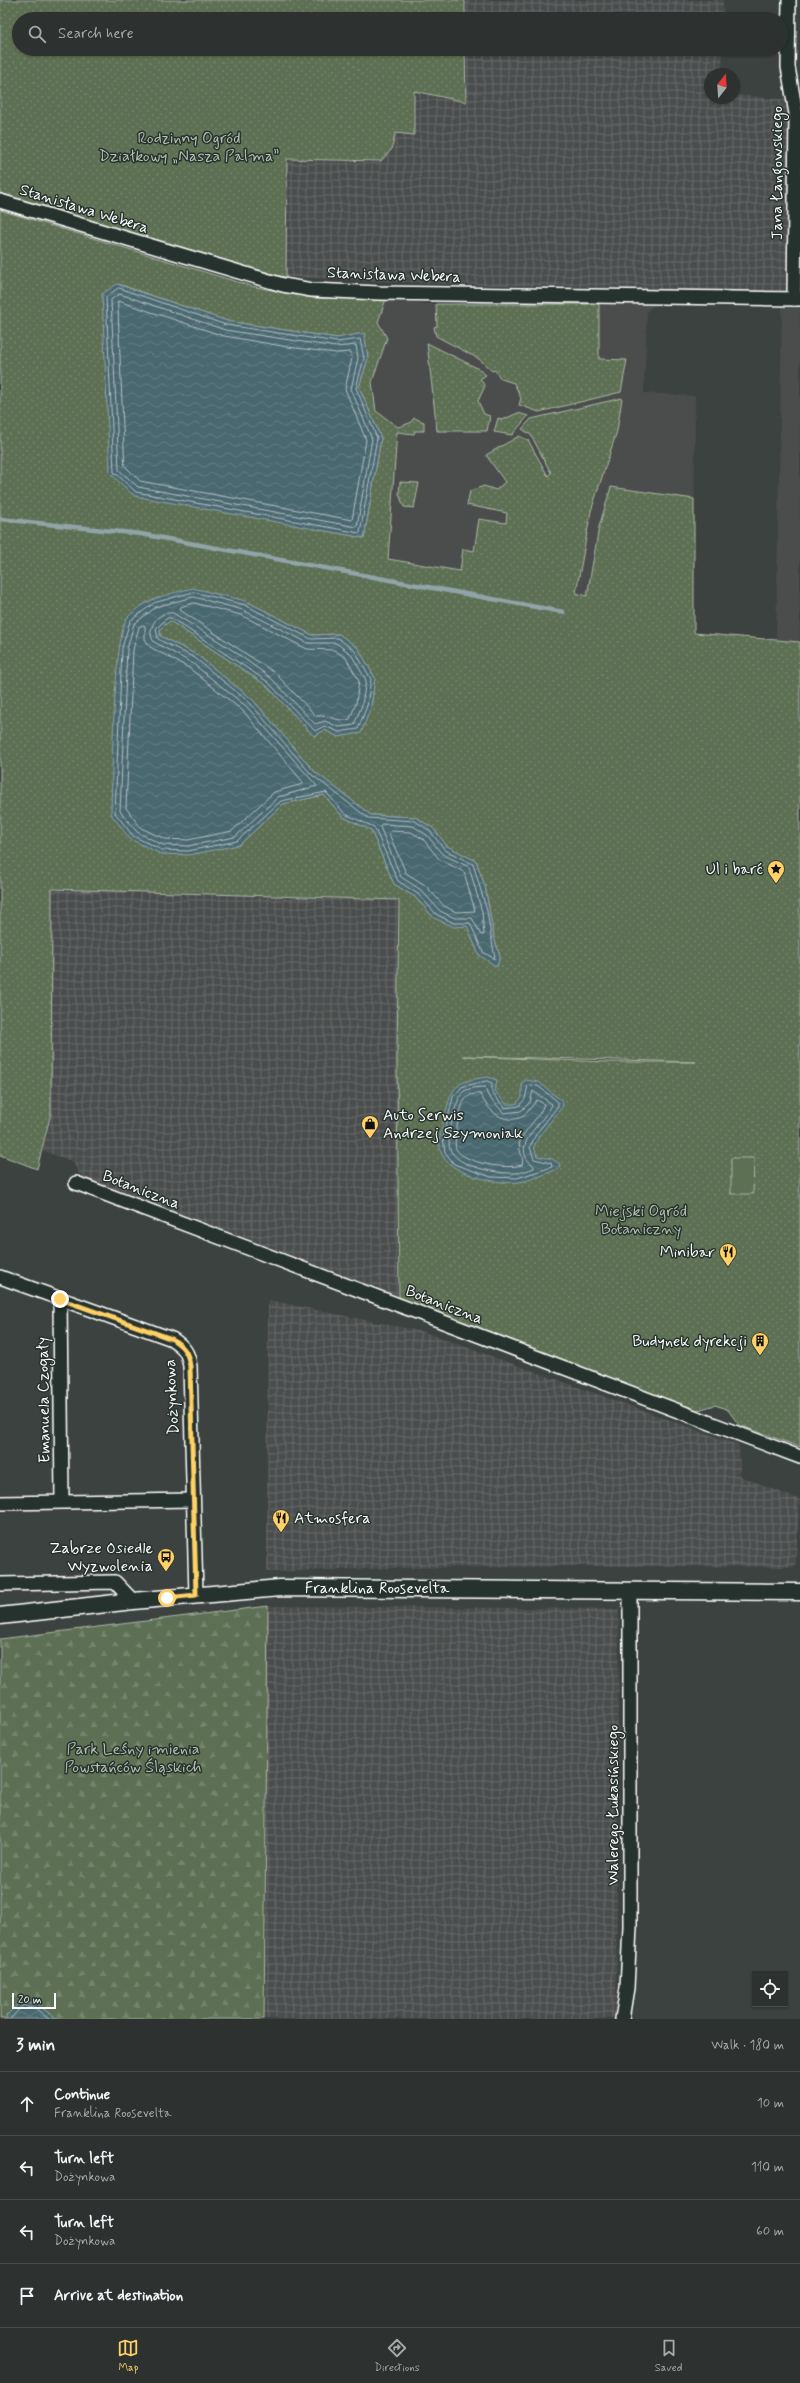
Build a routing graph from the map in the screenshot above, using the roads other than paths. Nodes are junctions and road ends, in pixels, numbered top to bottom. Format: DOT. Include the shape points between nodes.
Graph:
graph roads {
  1 [pos="789,0"];
  2 [pos="0,201"];
  3 [pos="797,299"];
  4 [pos="76,1183"];
  5 [pos="0,1277"];
  6 [pos="60,1299"];
  7 [pos="800,1457"];
  8 [pos="193,1500"];
  9 [pos="62,1501"];
  10 [pos="0,1503"];
  11 [pos="0,1584"];
  12 [pos="800,1585"];
  13 [pos="630,1590"];
  14 [pos="755,1590"];
  15 [pos="800,1592"];
  16 [pos="196,1595"];
  17 [pos="133,1601"];
  18 [pos="0,1616"];
  19 [pos="622,2019"];
  1 -- 3 [label="street, Jana Łangowskiego" via="788,67 796,114"];
  2 -- 3 [label="street, Stanisława Webera" via="277,284 312,290"];
  4 -- 7 [label="street, Botaniczna"];
  5 -- 6 [label="street, Dożynkowa"];
  6 -- 8 [label="street, Dożynkowa" via="172,1339 182,1345 188,1353"];
  6 -- 9 [label="street, Emanuela Czogały"];
  8 -- 9 [label="street"];
  8 -- 16 [label="street, Dożynkowa"];
  9 -- 10 [label="street"];
  11 -- 17 [label="street" via="115,1582"];
  12 -- 14 [label="street, Franklina Roosevelta"];
  13 -- 14 [label="street, Franklina Roosevelta"];
  13 -- 16 [label="street, Franklina Roosevelta" via="288,1588"];
  13 -- 19 [label="street, Walerego Łukasińskiego" via="630,1927 628,1981"];
  14 -- 15 [label="street, Franklina Roosevelta"];
  16 -- 17 [label="street, Franklina Roosevelta"];
  17 -- 18 [label="street, Franklina Roosevelta"];
}
